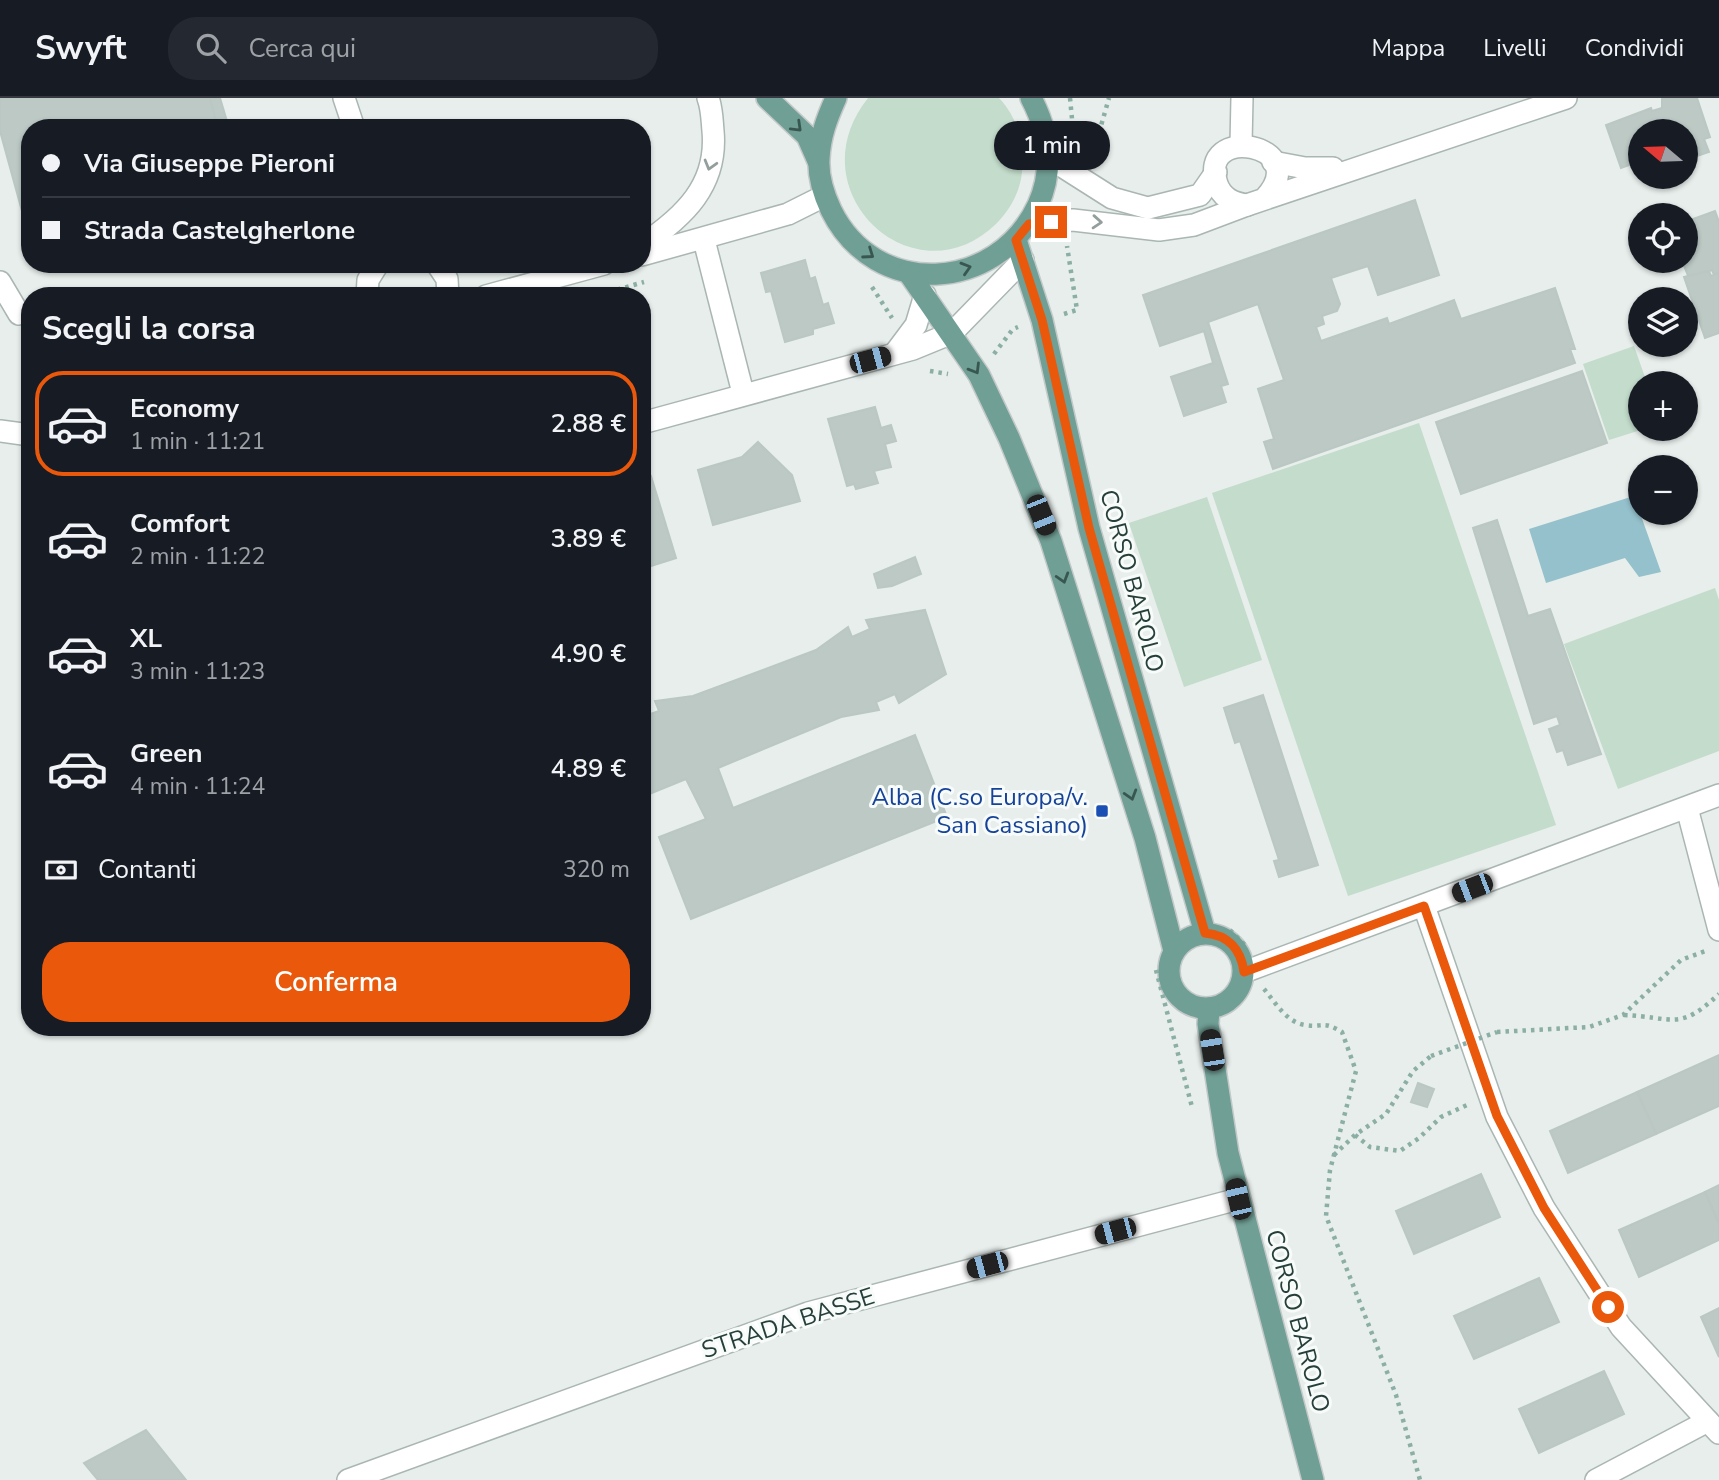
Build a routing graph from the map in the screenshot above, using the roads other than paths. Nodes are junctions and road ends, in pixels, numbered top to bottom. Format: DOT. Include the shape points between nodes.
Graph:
graph roads {
  1 [pos="344,98"];
  2 [pos="708,98"];
  3 [pos="768,98"];
  4 [pos="836,98"];
  5 [pos="1242,98"];
  6 [pos="1566,98"];
  7 [pos="1038,103"];
  8 [pos="351,119"];
  9 [pos="1241,144"];
  10 [pos="1049,158"];
  11 [pos="818,161"];
  12 [pos="1273,162"];
  13 [pos="1349,168"];
  14 [pos="1216,172"];
  15 [pos="824,196"];
  16 [pos="1256,201"];
  17 [pos="651,239"];
  18 [pos="704,240"];
  19 [pos="1023,241"];
  20 [pos="651,253"];
  21 [pos="908,272"];
  22 [pos="571,273"];
  23 [pos="0,282"];
  24 [pos="519,287"];
  25 [pos="925,295"];
  26 [pos="16,316"];
  27 [pos="952,333"];
  28 [pos="895,353"];
  29 [pos="743,393"];
  30 [pos="651,420"];
  31 [pos="0,430"];
  32 [pos="21,434"];
  33 [pos="1719,795"];
  34 [pos="1687,808"];
  35 [pos="1712,879"];
  36 [pos="1424,906"];
  37 [pos="1719,930"];
  38 [pos="1205,933"];
  39 [pos="1174,951"];
  40 [pos="1250,970"];
  41 [pos="1209,1009"];
  42 [pos="1238,1199"];
  43 [pos="1713,1427"];
  44 [pos="348,1480"];
  45 [pos="1314,1480"];
  46 [pos="1596,1480"];
  1 -- 8 [label="street"];
  2 -- 17 [label="street, one-way" via="715,151 704,188 676,222"];
  3 -- 11 [label="main road, one-way" via="807,136"];
  4 -- 11 [label="main road" via="823,128"];
  5 -- 9 [label="street"];
  6 -- 13 [label="street"];
  7 -- 10 [label="main road"];
  9 -- 12 [label="street" via="1260,148"];
  9 -- 14 [label="street" via="1223,154"];
  10 -- 14 [label="street" via="1112,198 1148,208 1200,195"];
  10 -- 19 [label="main road" via="1044,192"];
  11 -- 15 [label="main road"];
  12 -- 13 [label="street"];
  12 -- 16 [label="street" via="1276,181"];
  13 -- 16 [label="street"];
  14 -- 16 [label="street" via="1217,183 1228,199"];
  15 -- 18 [label="street" via="788,214"];
  15 -- 21 [label="main road, one-way" via="852,241 887,265"];
  19 -- 16 [label="street, one-way" via="1073,220 1159,230 1194,225"];
  18 -- 20 [label="street"];
  18 -- 29 [label="street"];
  21 -- 19 [label="main road, one-way" via="937,275 966,270"];
  19 -- 27 [label="street"];
  19 -- 38 [label="main road, CORSO BAROLO" via="1089,528"];
  21 -- 25 [label="main road"];
  22 -- 24 [label="street"];
  23 -- 26 [label="street"];
  25 -- 27 [label="main road"];
  25 -- 28 [label="street" via="915,325"];
  27 -- 28 [label="street"];
  27 -- 39 [label="main road, one-way" via="979,375 1009,438 1051,541 1144,838"];
  28 -- 29 [label="street"];
  29 -- 30 [label="street"];
  31 -- 32 [label="street"];
  33 -- 34 [label="street"];
  34 -- 35 [label="street"];
  34 -- 36 [label="street"];
  35 -- 37 [label="street"];
  36 -- 40 [label="street"];
  36 -- 43 [label="street" via="1489,1095 1544,1208 1621,1327"];
  38 -- 39 [label="main road" via="1193,935"];
  38 -- 40 [label="main road" via="1229,940"];
  39 -- 41 [label="main road" via="1169,974 1178,995 1187,1003"];
  40 -- 41 [label="main road" via="1237,993"];
  41 -- 42 [label="main road, CORSO BAROLO"];
  42 -- 44 [label="street, STRADA BASSE" via="808,1312"];
  42 -- 45 [label="main road, CORSO BAROLO"];
  43 -- 46 [label="street"];
}
